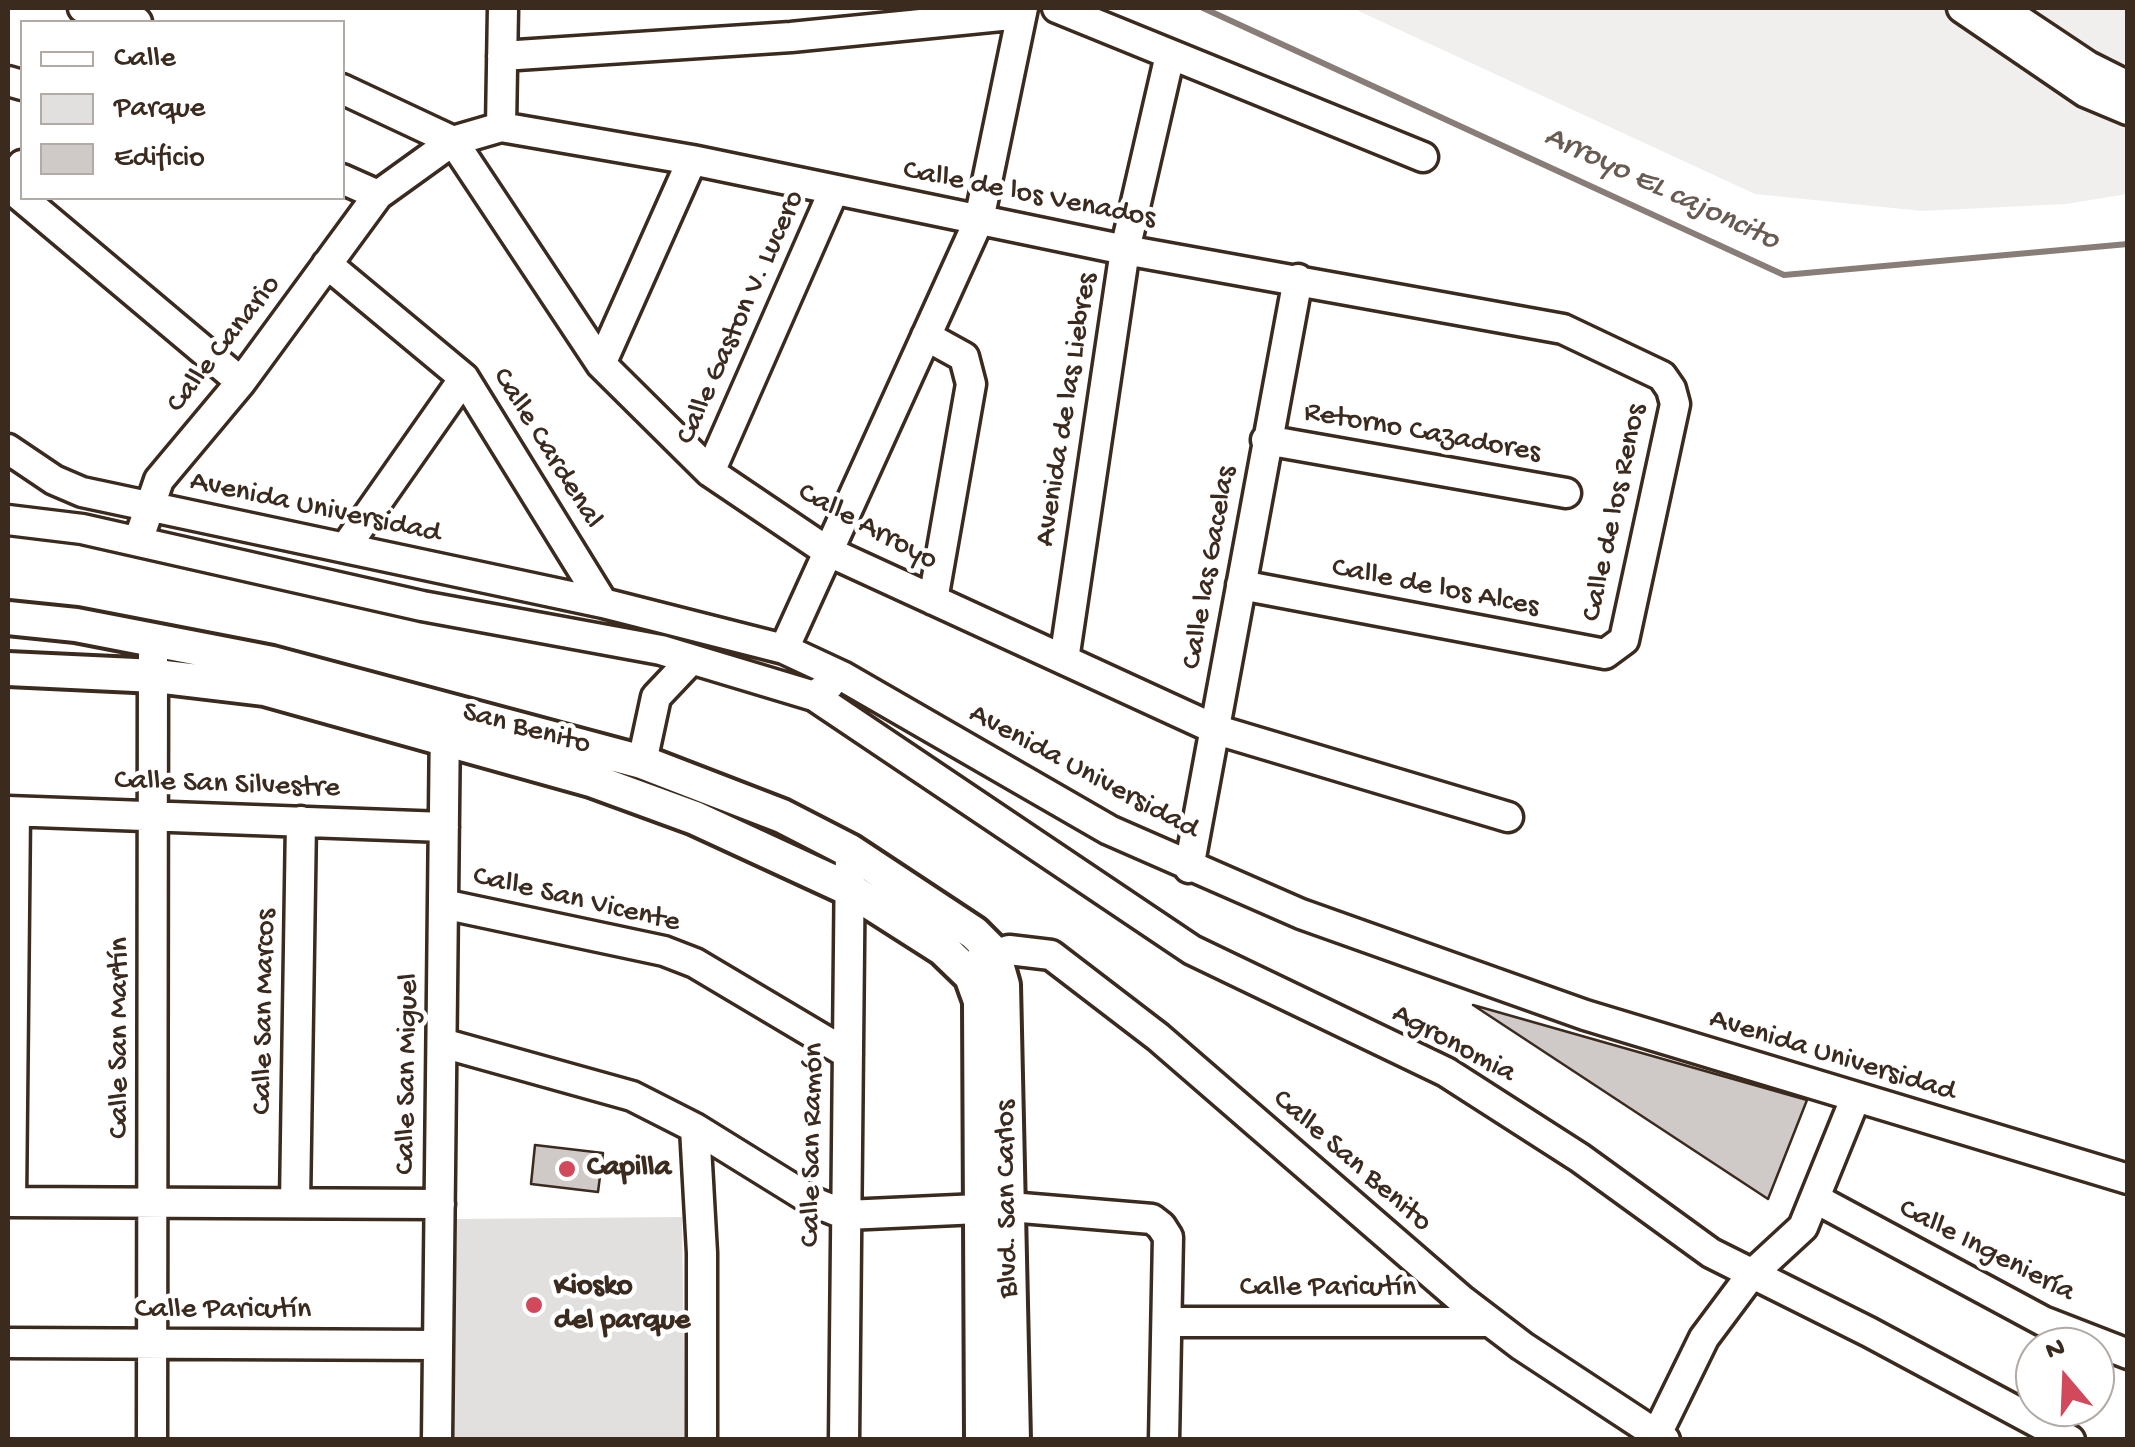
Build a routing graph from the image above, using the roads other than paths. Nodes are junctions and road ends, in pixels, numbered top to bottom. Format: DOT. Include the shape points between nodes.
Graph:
graph roads {
  1 [pos="83,8"];
  2 [pos="503,8"];
  3 [pos="1057,8"];
  4 [pos="1962,8"];
  5 [pos="2042,8"];
  6 [pos="1022,11"];
  7 [pos="2004,19"];
  8 [pos="128,20"];
  9 [pos="1170,54"];
  10 [pos="502,56"];
  11 [pos="2128,86"];
  12 [pos="345,90"];
  13 [pos="2128,110"];
  14 [pos="501,127"];
  15 [pos="452,141"];
  16 [pos="1423,158"];
  17 [pos="692,160"];
  18 [pos="345,181"];
  19 [pos="834,190"];
  20 [pos="378,195"];
  21 [pos="25,200"];
  22 [pos="979,220"];
  23 [pos="1125,250"];
  24 [pos="327,264"];
  25 [pos="1298,278"];
  26 [pos="926,336"];
  27 [pos="600,364"];
  28 [pos="464,378"];
  29 [pos="241,382"];
  30 [pos="1671,389"];
  31 [pos="1266,440"];
  32 [pos="8,449"];
  33 [pos="710,472"];
  34 [pos="1566,493"];
  35 [pos="147,507"];
  36 [pos="8,520"];
  37 [pos="138,540"];
  38 [pos="345,548"];
  39 [pos="827,551"];
  40 [pos="1240,584"];
  41 [pos="933,600"];
  42 [pos="603,603"];
  43 [pos="8,618"];
  44 [pos="151,638"];
  45 [pos="1616,648"];
  46 [pos="784,649"];
  47 [pos="691,660"];
  48 [pos="1064,660"];
  49 [pos="8,669"];
  50 [pos="156,676"];
  51 [pos="842,676"];
  52 [pos="814,696"];
  53 [pos="445,723"];
  54 [pos="1217,730"];
  55 [pos="642,762"];
  56 [pos="11,812"];
  57 [pos="155,817"];
  58 [pos="1508,817"];
  59 [pos="301,821"];
  60 [pos="444,826"];
  61 [pos="850,851"];
  62 [pos="1190,868"];
  63 [pos="849,889"];
  64 [pos="443,904"];
  65 [pos="985,960"];
  66 [pos="442,1043"];
  67 [pos="848,1054"];
  68 [pos="1855,1099"];
  69 [pos="695,1128"];
  70 [pos="2128,1180"];
  71 [pos="1818,1200"];
  72 [pos="9,1202"];
  73 [pos="153,1202"];
  74 [pos="295,1203"];
  75 [pos="440,1204"];
  76 [pos="995,1208"];
  77 [pos="846,1215"];
  78 [pos="1752,1274"];
  79 [pos="1167,1322"];
  80 [pos="1490,1322"];
  81 [pos="8,1343"];
  82 [pos="152,1343"];
  83 [pos="438,1345"];
  84 [pos="2128,1354"];
  85 [pos="2047,1432"];
  86 [pos="1658,1438"];
  87 [pos="152,1440"];
  88 [pos="437,1440"];
  89 [pos="702,1440"];
  90 [pos="844,1440"];
  91 [pos="982,1440"];
  92 [pos="1013,1440"];
  93 [pos="1164,1440"];
  94 [pos="2070,1440"];
  1 -- 8 [label="street"];
  2 -- 10 [label="street"];
  3 -- 9 [label="street"];
  4 -- 7 [label="street"];
  5 -- 7 [label="street"];
  6 -- 10 [label="street" via="791,38"];
  6 -- 22 [label="street"];
  7 -- 11 [label="street"];
  7 -- 13 [label="street" via="2085,92"];
  9 -- 16 [label="street"];
  9 -- 23 [label="street, Avenida de las Liebres"];
  10 -- 14 [label="street"];
  12 -- 15 [label="street"];
  14 -- 15 [label="street, Calle de los Venados"];
  14 -- 17 [label="street, Calle de los Venados"];
  15 -- 20 [label="street, Calle de los Venados"];
  15 -- 27 [label="street, Calle Arroyo"];
  17 -- 19 [label="street, Calle de los Venados"];
  17 -- 27 [label="street"];
  18 -- 20 [label="street"];
  19 -- 22 [label="street, Calle de los Venados"];
  19 -- 33 [label="street, Calle Gaston V. Lucero"];
  20 -- 24 [label="street, Calle Canario"];
  21 -- 29 [label="street"];
  22 -- 23 [label="street, Calle de los Venados"];
  22 -- 26 [label="street"];
  23 -- 25 [label="street, Calle de los Venados"];
  23 -- 48 [label="street, Avenida de las Liebres"];
  24 -- 28 [label="street, Calle Cardenal"];
  24 -- 29 [label="street, Calle Canario"];
  25 -- 30 [label="street, Calle de los Venados" via="1563,328 1662,376"];
  25 -- 31 [label="street, Calle las Gacelas"];
  26 -- 39 [label="street"];
  26 -- 41 [label="street" via="964,357 971,384"];
  27 -- 33 [label="street, Calle Arroyo"];
  28 -- 38 [label="street"];
  28 -- 42 [label="street, Calle Cardenal"];
  29 -- 35 [label="street, Calle Canario" via="159,480"];
  30 -- 45 [label="street, Calle de los Renos" via="1676,404 1624,640"];
  31 -- 34 [label="street, Retorno Cazadores"];
  31 -- 40 [label="street, Calle las Gacelas"];
  32 -- 35 [label="street, Avenida Universidad" via="54,480"];
  33 -- 39 [label="street, Calle Arroyo"];
  35 -- 37 [label="street, Calle Canario"];
  35 -- 38 [label="street, Avenida Universidad"];
  36 -- 37 [label="street"];
  37 -- 47 [label="street"];
  38 -- 42 [label="street, Avenida Universidad"];
  39 -- 41 [label="street, Calle Arroyo"];
  39 -- 46 [label="street"];
  40 -- 45 [label="street, Calle de los Alces" via="1593,653"];
  40 -- 54 [label="street, Calle las Gacelas"];
  41 -- 48 [label="street, Calle Arroyo"];
  42 -- 46 [label="street, Avenida Universidad"];
  43 -- 44 [label="main road, San Benito"];
  44 -- 50 [label="street, Calle San Martín"];
  44 -- 53 [label="main road, San Benito" via="272,663"];
  46 -- 51 [label="street, Avenida Universidad"];
  47 -- 52 [label="street"];
  47 -- 55 [label="street" via="656,697"];
  48 -- 54 [label="street, Calle Arroyo"];
  49 -- 50 [label="main road, San Benito"];
  50 -- 53 [label="main road, San Benito"];
  50 -- 57 [label="street, Calle San Martín"];
  51 -- 52 [label="street"];
  51 -- 62 [label="street, Avenida Universidad" via="1109,830"];
  52 -- 78 [label="street, Agronomia" via="1192,950 1446,1072 1710,1253"];
  53 -- 55 [label="main road, San Benito"];
  53 -- 60 [label="street, Calle San Miguel"];
  53 -- 63 [label="main road, San Benito" via="677,811"];
  54 -- 58 [label="street, Calle Arroyo"];
  54 -- 62 [label="street, Calle las Gacelas"];
  55 -- 61 [label="main road, San Benito" via="782,816"];
  56 -- 57 [label="street, Calle San Silvestre"];
  56 -- 72 [label="street"];
  57 -- 59 [label="street, Calle San Silvestre"];
  57 -- 73 [label="street, Calle San Martín"];
  59 -- 60 [label="street, Calle San Silvestre"];
  59 -- 74 [label="street, Calle San Marcos"];
  60 -- 64 [label="street, Calle San Miguel"];
  61 -- 63 [label="street, Calle San Ramón"];
  61 -- 65 [label="main road, San Benito" via="954,918"];
  62 -- 68 [label="street, Avenida Universidad" via="1585,1015"];
  63 -- 65 [label="main road, San Benito" via="943,949"];
  63 -- 67 [label="street, Calle San Ramón"];
  64 -- 66 [label="street, Calle San Miguel"];
  64 -- 67 [label="street, Calle San Vicente" via="664,951"];
  65 -- 76 [label="main road, Blvd. San Carlos" via="1004,985"];
  65 -- 80 [label="street, Calle San Benito" via="1024,950 1051,955"];
  66 -- 69 [label="street" via="596,1083"];
  66 -- 75 [label="street, Calle San Miguel"];
  67 -- 77 [label="street, Calle San Ramón"];
  68 -- 70 [label="street, Avenida Universidad"];
  68 -- 71 [label="street"];
  69 -- 77 [label="street"];
  69 -- 89 [label="street"];
  71 -- 78 [label="street" via="1784,1249"];
  71 -- 84 [label="street, Calle Ingeniería" via="2042,1321"];
  72 -- 73 [label="street"];
  73 -- 74 [label="street"];
  73 -- 82 [label="street, Calle San Martín"];
  74 -- 75 [label="street"];
  75 -- 83 [label="street, Calle San Miguel"];
  76 -- 77 [label="street"];
  76 -- 79 [label="street" via="1152,1218 1168,1237"];
  76 -- 91 [label="main road"];
  76 -- 92 [label="main road, Blvd. San Carlos"];
  77 -- 90 [label="street, Calle San Ramón"];
  78 -- 85 [label="street, Agronomia"];
  78 -- 86 [label="street" via="1691,1359"];
  79 -- 80 [label="street, Calle Paricutín"];
  79 -- 93 [label="street"];
  80 -- 86 [label="street, Calle San Benito"];
  81 -- 82 [label="street, Calle Paricutín"];
  82 -- 83 [label="street, Calle Paricutín"];
  82 -- 87 [label="street, Calle San Martín"];
  83 -- 88 [label="street, Calle San Miguel"];
  85 -- 94 [label="street, Agronomia"];
}
